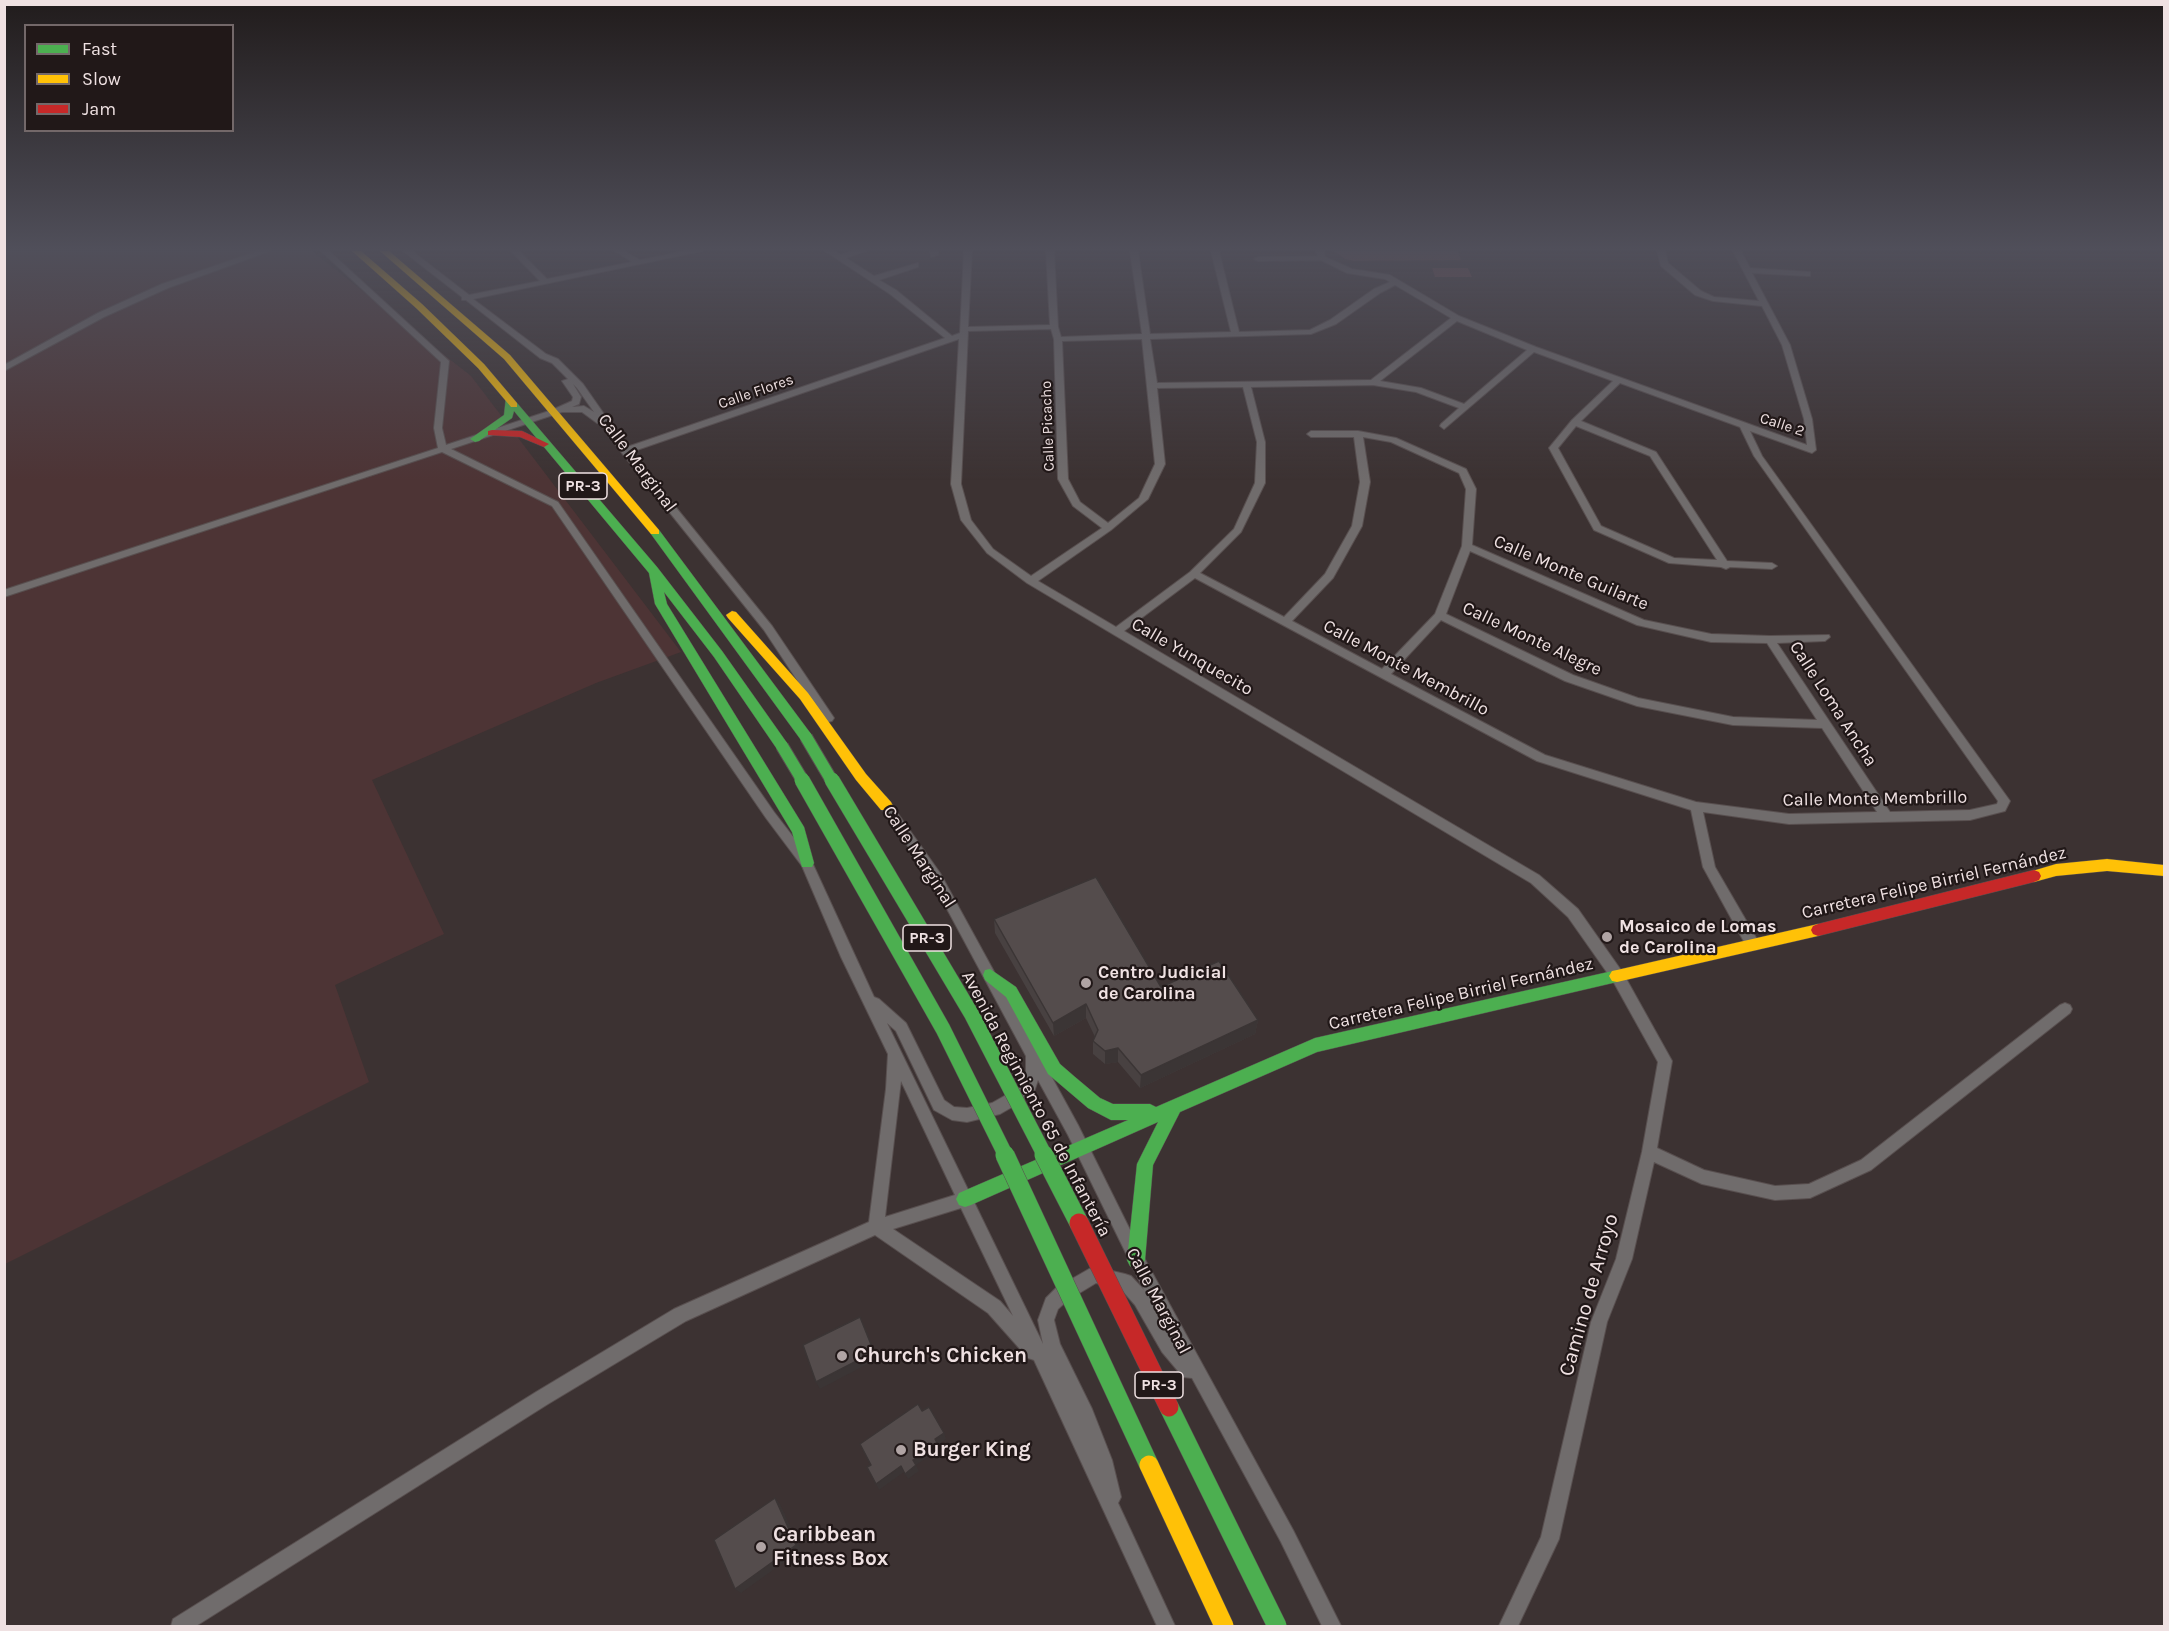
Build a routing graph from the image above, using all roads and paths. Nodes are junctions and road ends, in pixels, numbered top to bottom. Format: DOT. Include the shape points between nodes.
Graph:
graph roads {
  1 [pos="79,327"];
  2 [pos="409,327"];
  3 [pos="440,327"];
  4 [pos="472,327"];
  5 [pos="504,327"];
  6 [pos="937,327"];
  7 [pos="963,327"];
  8 [pos="1052,327"];
  9 [pos="1054,327"];
  10 [pos="1145,327"];
  11 [pos="1234,327"];
  12 [pos="1322,327"];
  13 [pos="1444,327"];
  14 [pos="1478,327"];
  15 [pos="1776,327"];
  16 [pos="963,332"];
  17 [pos="1236,334"];
  18 [pos="1146,337"];
  19 [pos="950,338"];
  20 [pos="1058,339"];
  21 [pos="1533,350"];
  22 [pos="543,356"];
  23 [pos="4,369"];
  24 [pos="1618,381"];
  25 [pos="1373,382"];
  26 [pos="1246,384"];
  27 [pos="1153,386"];
  28 [pos="509,399"];
  29 [pos="1463,407"];
  30 [pos="555,412"];
  31 [pos="528,421"];
  32 [pos="1575,422"];
  33 [pos="1444,426"];
  34 [pos="1744,427"];
  35 [pos="611,431"];
  36 [pos="492,433"];
  37 [pos="1311,434"];
  38 [pos="1358,434"];
  39 [pos="475,439"];
  40 [pos="443,449"];
  41 [pos="551,449"];
  42 [pos="626,452"];
  43 [pos="1108,528"];
  44 [pos="1467,546"];
  45 [pos="676,557"];
  46 [pos="1726,566"];
  47 [pos="1772,567"];
  48 [pos="653,570"];
  49 [pos="1194,574"];
  50 [pos="1031,581"];
  51 [pos="4,594"];
  52 [pos="1440,615"];
  53 [pos="1285,622"];
  54 [pos="1116,632"];
  55 [pos="1825,637"];
  56 [pos="1770,639"];
  57 [pos="1383,675"];
  58 [pos="1823,724"];
  59 [pos="886,806"];
  60 [pos="1696,807"];
  61 [pos="1887,818"];
  62 [pos="807,863"];
  63 [pos="2164,871"];
  64 [pos="1753,945"];
  65 [pos="990,975"];
  66 [pos="1618,977"];
  67 [pos="869,998"];
  68 [pos="2065,1009"];
  69 [pos="895,1050"];
  70 [pos="1032,1053"];
  71 [pos="1173,1110"];
  72 [pos="1081,1148"];
  73 [pos="1649,1152"];
  74 [pos="965,1199"];
  75 [pos="876,1227"];
  76 [pos="1136,1260"];
  77 [pos="1043,1361"];
  78 [pos="1207,1393"];
  79 [pos="1118,1523"];
  80 [pos="180,1626"];
  81 [pos="1166,1626"];
  82 [pos="1224,1626"];
  83 [pos="1278,1626"];
  84 [pos="1332,1626"];
  85 [pos="1508,1626"];
  1 -- 23 [label="street"];
  2 -- 40 [label="street" via="446,361 438,428"];
  3 -- 28 [label="main road, PR-3"];
  4 -- 30 [label="main road, Avenida Regimiento 65 de Infantería / PR-3" via="507,357"];
  5 -- 22 [label="street, Calle Marginal"];
  6 -- 19 [label="street"];
  7 -- 16 [label="street, Calle Yunquecito"];
  8 -- 16 [label="street, Calle Flores"];
  9 -- 20 [label="street, Calle Picacho"];
  10 -- 18 [label="street"];
  11 -- 17 [label="street"];
  12 -- 17 [label="street" via="1311,332"];
  13 -- 25 [label="street"];
  14 -- 21 [label="street, Calle 2"];
  15 -- 34 [label="street, Calle 2" via="1786,345 1808,419 1812,450"];
  16 -- 19 [label="street, Calle Flores"];
  16 -- 50 [label="street, Calle Yunquecito" via="956,484 959,495 966,520 990,551"];
  17 -- 18 [label="street"];
  18 -- 20 [label="street"];
  18 -- 27 [label="street"];
  19 -- 42 [label="street, Calle Flores"];
  20 -- 43 [label="street, Calle Picacho" via="1064,479 1076,504"];
  21 -- 24 [label="street, Calle 2"];
  21 -- 29 [label="street"];
  22 -- 30 [label="street" via="577,397 576,402"];
  22 -- 35 [label="street, Calle Marginal" via="566,370"];
  24 -- 32 [label="street"];
  24 -- 34 [label="street, Calle 2"];
  25 -- 26 [label="street"];
  25 -- 29 [label="street" via="1418,390"];
  26 -- 27 [label="street"];
  26 -- 49 [label="street" via="1261,442 1260,483 1238,530"];
  27 -- 43 [label="street" via="1160,464 1143,499"];
  28 -- 31 [label="main road, PR-3"];
  28 -- 39 [label="main road" via="509,416"];
  29 -- 33 [label="street"];
  30 -- 31 [label="street"];
  30 -- 35 [label="street" via="584,410"];
  30 -- 45 [label="main road, Avenida Regimiento 65 de Infantería / PR-3"];
  31 -- 36 [label="street"];
  31 -- 41 [label="main road, PR-3"];
  32 -- 46 [label="street" via="1653,454"];
  32 -- 46 [label="street" via="1553,448 1597,528 1672,561"];
  34 -- 61 [label="street, Calle Monte Membrillo" via="1758,456 2004,801 2001,808 1970,815"];
  35 -- 42 [label="street, Calle Marginal"];
  36 -- 39 [label="street"];
  36 -- 41 [label="main road" via="522,434"];
  37 -- 38 [label="street"];
  38 -- 44 [label="street" via="1393,440 1463,471 1471,489"];
  38 -- 53 [label="street" via="1365,482 1357,526 1329,576"];
  39 -- 40 [label="street"];
  40 -- 51 [label="street"];
  40 -- 62 [label="street" via="555,504"];
  41 -- 48 [label="main road, PR-3"];
  42 -- 59 [label="street, Calle Marginal" via="768,628"];
  43 -- 50 [label="street"];
  44 -- 52 [label="street"];
  44 -- 56 [label="street, Calle Monte Guilarte" via="1641,623 1711,638"];
  45 -- 59 [label="main road" via="804,696"];
  45 -- 83 [label="main road, Avenida Regimiento 65 de Infantería / PR-3, bridge" via="806,736 982,1034"];
  46 -- 47 [label="street"];
  48 -- 62 [label="main road" via="661,604 799,831"];
  48 -- 82 [label="main road, PR-3, bridge" via="782,746 953,1049"];
  49 -- 53 [label="street, Calle Monte Membrillo"];
  49 -- 54 [label="street"];
  50 -- 54 [label="street, Calle Yunquecito"];
  52 -- 57 [label="street"];
  52 -- 58 [label="street, Calle Monte Alegre" via="1569,678 1637,702 1733,721"];
  53 -- 57 [label="street, Calle Monte Membrillo"];
  54 -- 66 [label="street, Calle Yunquecito" via="1535,879 1573,913"];
  55 -- 56 [label="street, Calle Monte Guilarte"];
  56 -- 58 [label="street, Calle Loma Ancha"];
  57 -- 60 [label="street, Calle Monte Membrillo" via="1541,758"];
  58 -- 61 [label="street, Calle Loma Ancha"];
  59 -- 65 [label="street, Calle Marginal" via="936,876"];
  60 -- 61 [label="street, Calle Monte Membrillo" via="1790,819"];
  60 -- 64 [label="street" via="1709,867"];
  62 -- 67 [label="street"];
  63 -- 64 [label="main road, Carretera Felipe Birriel Fernández" via="2107,864 2056,870"];
  64 -- 66 [label="main road, Carretera Felipe Birriel Fernández"];
  65 -- 70 [label="street, Calle Marginal"];
  65 -- 71 [label="main road" via="1011,992 1054,1069 1094,1103 1120,1113"];
  66 -- 71 [label="main road, Carretera Felipe Birriel Fernández" via="1315,1045"];
  66 -- 73 [label="street, Camino de Arroyo" via="1665,1061"];
  67 -- 69 [label="street"];
  67 -- 70 [label="street" via="901,1027 939,1104 952,1113 967,1115 995,1109 1028,1090 1033,1074"];
  68 -- 73 [label="street" via="1866,1165 1810,1191 1775,1193 1702,1177"];
  69 -- 74 [label="street"];
  69 -- 75 [label="street"];
  70 -- 72 [label="street, Calle Marginal"];
  71 -- 72 [label="main road, Carretera Felipe Birriel Fernández"];
  71 -- 76 [label="main road" via="1145,1164"];
  72 -- 74 [label="main road, Carretera Felipe Birriel Fernández"];
  72 -- 76 [label="street, Calle Marginal"];
  73 -- 85 [label="street, Camino de Arroyo" via="1624,1259 1599,1322 1550,1539"];
  74 -- 75 [label="street"];
  74 -- 77 [label="street"];
  75 -- 77 [label="street" via="994,1307"];
  75 -- 80 [label="street" via="680,1315"];
  76 -- 78 [label="street, Calle Marginal"];
  77 -- 79 [label="street"];
  78 -- 79 [label="street" via="1168,1346 1141,1299 1125,1282 1095,1275 1052,1304 1046,1320 1052,1346 1090,1424"];
  78 -- 84 [label="street, Calle Marginal"];
  79 -- 81 [label="street"];
}
